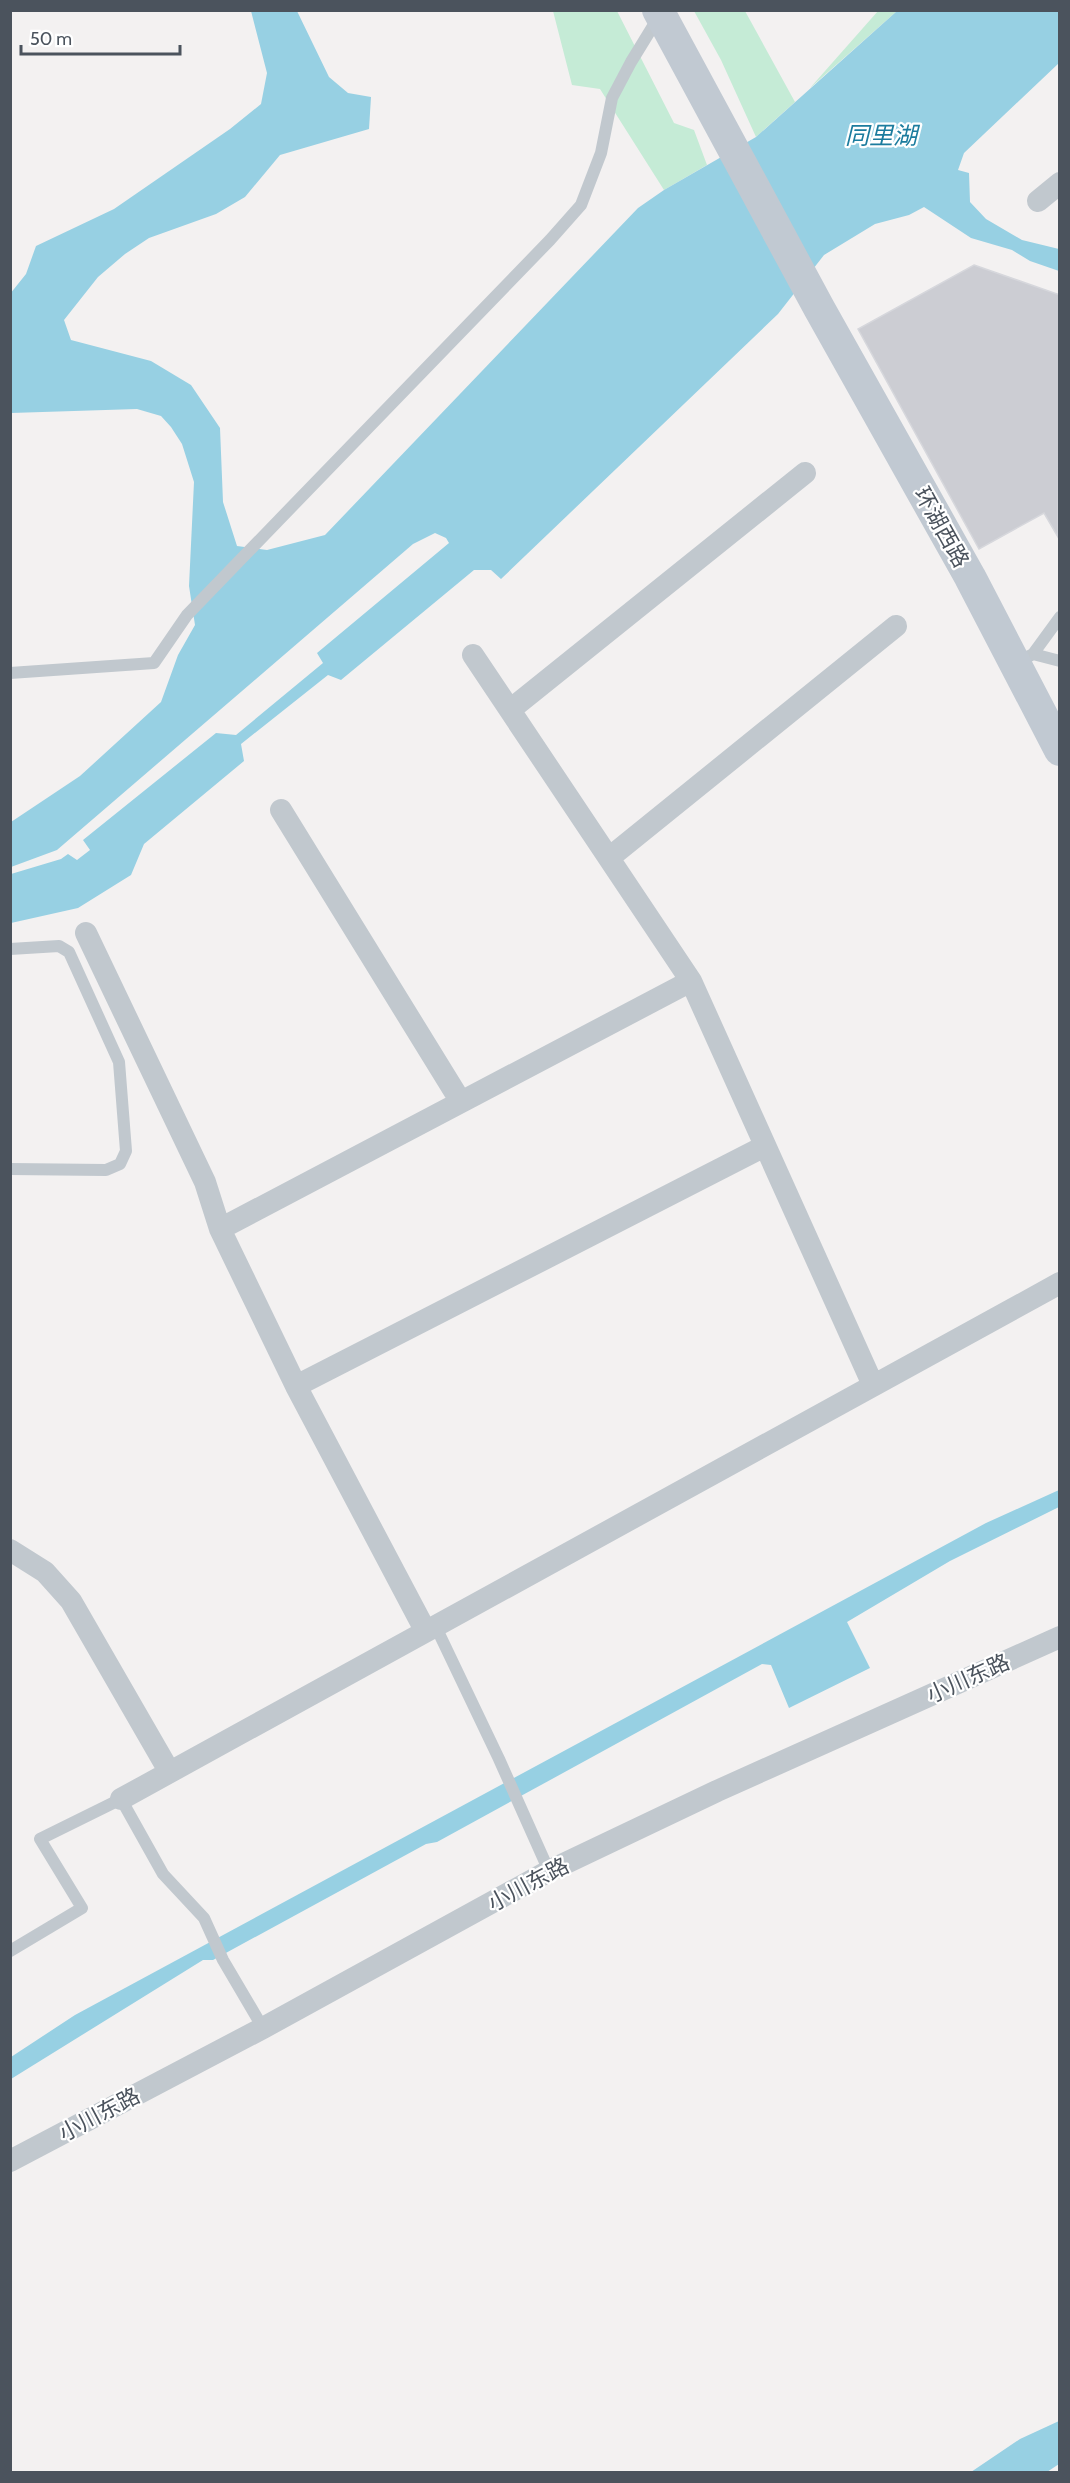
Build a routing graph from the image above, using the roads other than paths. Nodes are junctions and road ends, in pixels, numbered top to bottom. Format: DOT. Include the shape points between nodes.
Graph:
graph roads {
  1 [pos="659,12"];
  2 [pos="1059,183"];
  3 [pos="1038,201"];
  4 [pos="806,473"];
  5 [pos="1059,617"];
  6 [pos="896,626"];
  7 [pos="473,655"];
  8 [pos="1024,660"];
  9 [pos="1059,662"];
  10 [pos="10,673"];
  11 [pos="510,710"];
  12 [pos="1059,750"];
  13 [pos="281,810"];
  14 [pos="609,858"];
  15 [pos="86,933"];
  16 [pos="10,949"];
  17 [pos="691,981"];
  18 [pos="144,1054"];
  19 [pos="120,1062"];
  20 [pos="461,1102"];
  21 [pos="765,1146"];
  22 [pos="10,1169"];
  23 [pos="220,1229"];
  24 [pos="1059,1283"];
  25 [pos="873,1385"];
  26 [pos="296,1386"];
  27 [pos="10,1550"];
  28 [pos="430,1627"];
  29 [pos="1059,1637"];
  30 [pos="170,1771"];
  31 [pos="121,1798"];
  32 [pos="549,1871"];
  33 [pos="10,1951"];
  34 [pos="263,2028"];
  35 [pos="10,2161"];
  1 -- 8 [label="main road, 环湖西路" via="970,577"];
  1 -- 10 [label="lane" via="612,98 601,153 580,205 187,615 154,663"];
  2 -- 3 [label="street"];
  4 -- 11 [label="street"];
  5 -- 8 [label="lane"];
  6 -- 14 [label="street"];
  7 -- 11 [label="street"];
  8 -- 9 [label="lane"];
  8 -- 12 [label="main road, 环湖西路"];
  11 -- 14 [label="street"];
  13 -- 20 [label="street"];
  14 -- 17 [label="street"];
  15 -- 18 [label="street"];
  16 -- 19 [label="lane" via="59,946 69,952"];
  17 -- 20 [label="street"];
  17 -- 21 [label="street"];
  18 -- 19 [label="lane"];
  18 -- 23 [label="street" via="205,1182"];
  19 -- 22 [label="lane" via="126,1151 120,1164 106,1170"];
  20 -- 23 [label="street"];
  21 -- 25 [label="street"];
  21 -- 26 [label="street"];
  23 -- 26 [label="street"];
  24 -- 25 [label="street"];
  25 -- 28 [label="street"];
  26 -- 28 [label="street"];
  27 -- 30 [label="street" via="45,1572 72,1601"];
  28 -- 30 [label="street"];
  28 -- 32 [label="lane" via="499,1759"];
  29 -- 32 [label="street, 小川东路"];
  30 -- 31 [label="street"];
  31 -- 33 [label="lane" via="40,1839 82,1908"];
  31 -- 34 [label="lane" via="163,1874 204,1918 223,1960"];
  32 -- 34 [label="street, 小川东路"];
  34 -- 35 [label="street, 小川东路"];
}
